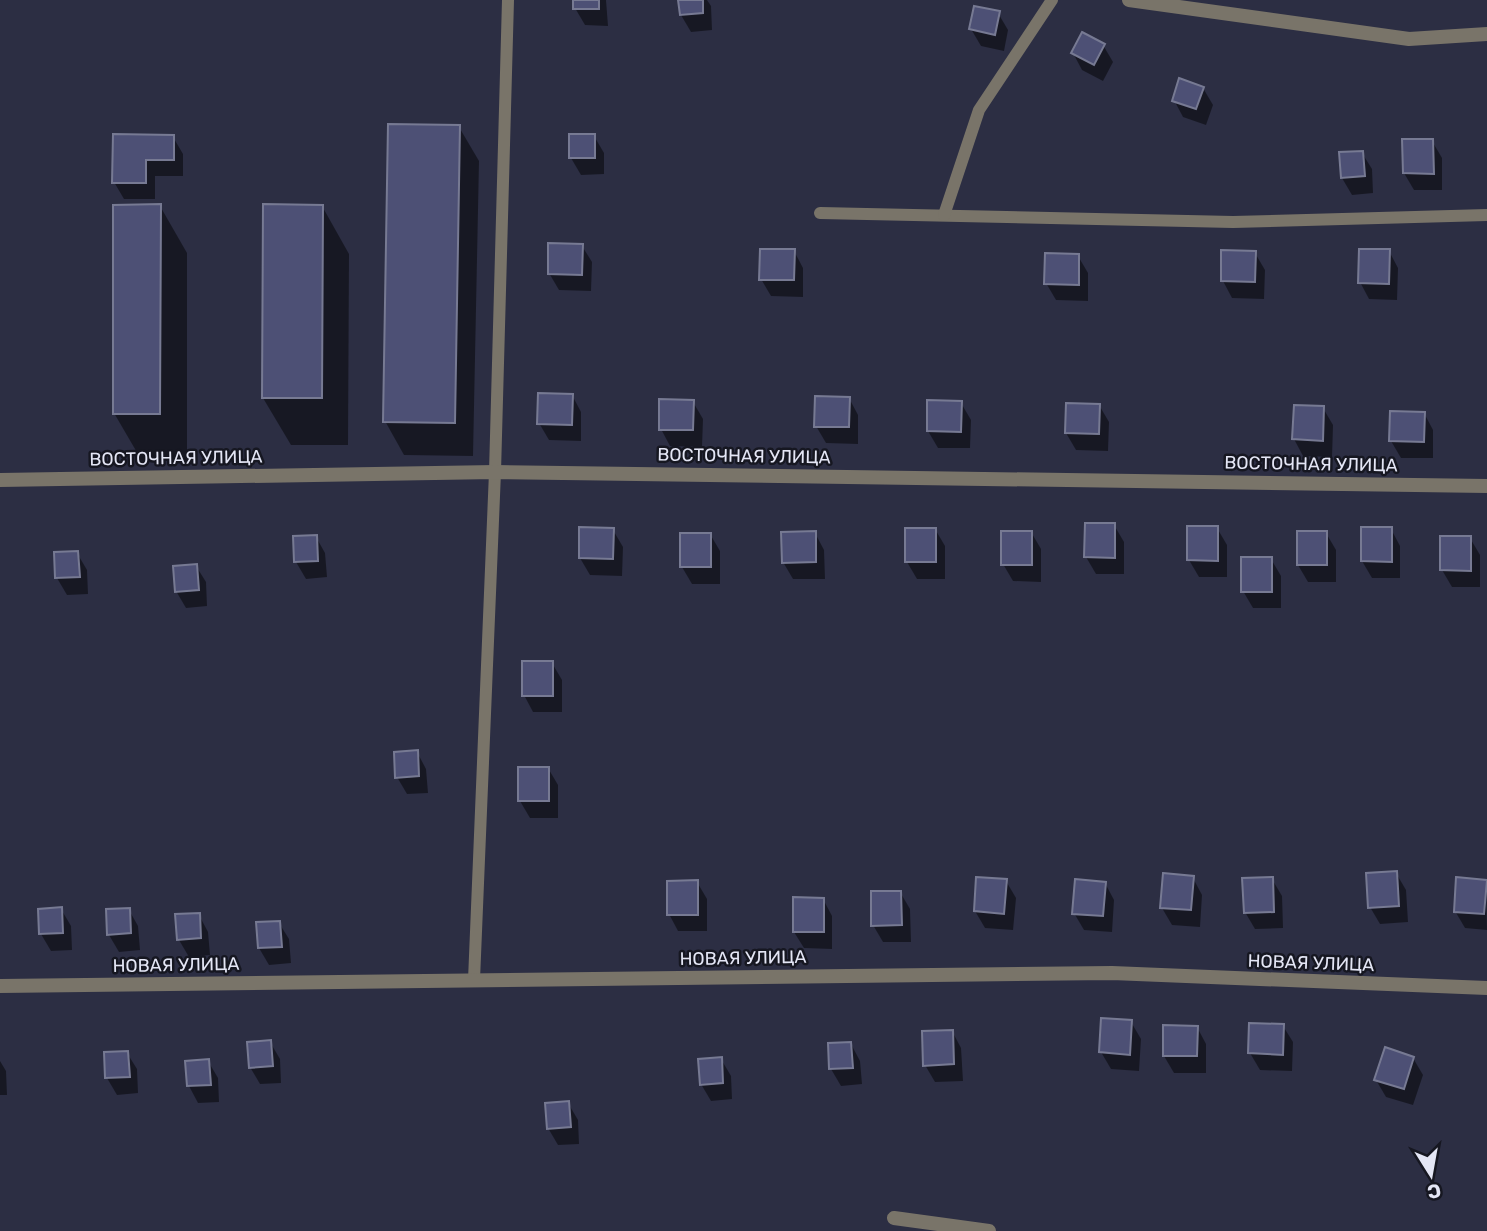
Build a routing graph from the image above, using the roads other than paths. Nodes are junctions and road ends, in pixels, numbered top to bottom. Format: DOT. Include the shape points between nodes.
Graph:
graph roads {
  1 [pos="508,0"];
  2 [pos="1052,0"];
  3 [pos="1129,0"];
  4 [pos="1487,34"];
  5 [pos="820,212"];
  6 [pos="944,215"];
  7 [pos="1487,215"];
  8 [pos="495,472"];
  9 [pos="0,480"];
  10 [pos="1487,486"];
  11 [pos="474,980"];
  12 [pos="0,986"];
  13 [pos="1487,988"];
  14 [pos="894,1218"];
  15 [pos="989,1231"];
  1 -- 8 [label="lane"];
  2 -- 6 [label="lane" via="979,110"];
  3 -- 4 [label="street" via="1409,39"];
  5 -- 6 [label="lane"];
  6 -- 7 [label="lane" via="1233,222"];
  8 -- 9 [label="street, ВОСТОЧНАЯ УЛИЦА"];
  8 -- 10 [label="street, ВОСТОЧНАЯ УЛИЦА"];
  8 -- 11 [label="lane"];
  11 -- 12 [label="street, НОВАЯ УЛИЦА"];
  11 -- 13 [label="street, НОВАЯ УЛИЦА" via="1112,973"];
  14 -- 15 [label="street"];
}
